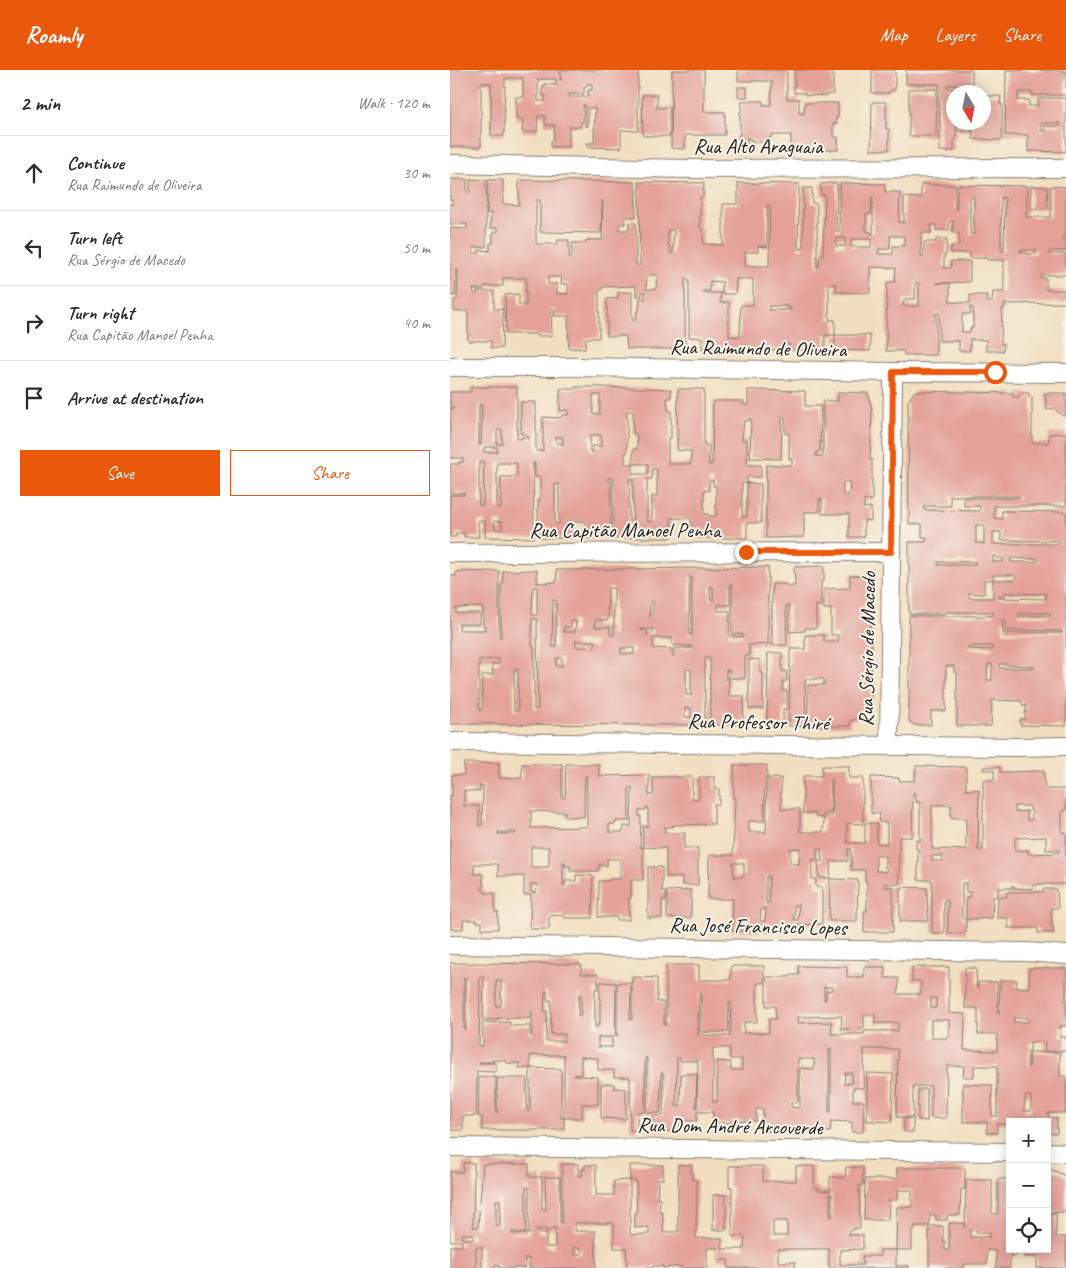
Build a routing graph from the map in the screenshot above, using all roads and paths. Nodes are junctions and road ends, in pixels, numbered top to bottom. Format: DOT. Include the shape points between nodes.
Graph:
graph roads {
  1 [pos="450,164"];
  2 [pos="1066,168"];
  3 [pos="450,367"];
  4 [pos="893,372"];
  5 [pos="1066,374"];
  6 [pos="891,552"];
  7 [pos="450,553"];
  8 [pos="450,742"];
  9 [pos="888,746"];
  10 [pos="1066,746"];
  11 [pos="450,945"];
  12 [pos="1066,955"];
  13 [pos="450,1147"];
  14 [pos="1006,1152"];
  15 [pos="1051,1152"];
  16 [pos="1066,1152"];
  1 -- 2 [label="street, Rua Alto Araguaia" via="690,169"];
  3 -- 4 [label="street, Rua Raimundo de Oliveira"];
  4 -- 5 [label="street, Rua Raimundo de Oliveira"];
  4 -- 6 [label="street, Rua Sérgio de Macedo"];
  6 -- 7 [label="street, Rua Capitão Manoel Penha"];
  6 -- 9 [label="street, Rua Sérgio de Macedo"];
  8 -- 9 [label="street, Rua Professor Thiré"];
  9 -- 10 [label="street, Rua Professor Thiré"];
  11 -- 12 [label="street, Rua José Francisco Lopes"];
  13 -- 14 [label="street, Rua Dom André Arcoverde"];
  15 -- 16 [label="street"];
}
